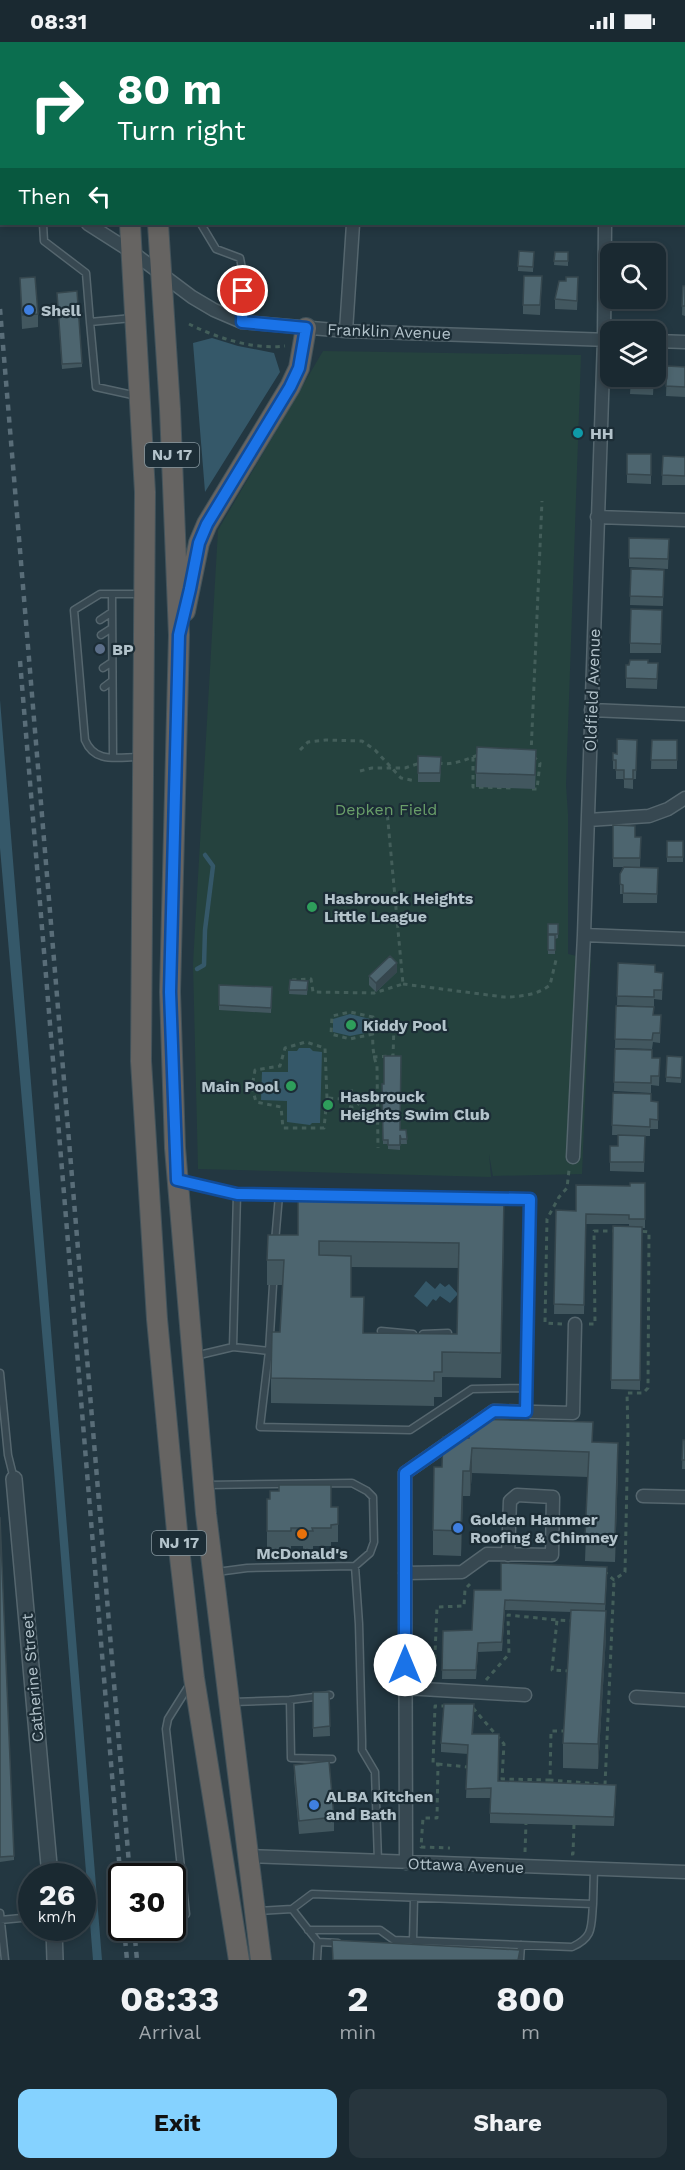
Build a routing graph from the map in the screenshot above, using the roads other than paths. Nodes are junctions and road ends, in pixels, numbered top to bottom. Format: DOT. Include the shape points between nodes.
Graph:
graph roads {
  1 [pos="43,225"];
  2 [pos="90,225"];
  3 [pos="130,225"];
  4 [pos="158,225"];
  5 [pos="202,225"];
  6 [pos="352,225"];
  7 [pos="605,225"];
  8 [pos="132,252"];
  9 [pos="163,275"];
  10 [pos="136,318"];
  11 [pos="607,321"];
  12 [pos="90,322"];
  13 [pos="242,322"];
  14 [pos="306,328"];
  15 [pos="346,331"];
  16 [pos="600,340"];
  17 [pos="666,341"];
  18 [pos="685,342"];
  19 [pos="604,387"];
  20 [pos="140,397"];
  21 [pos="597,517"];
  22 [pos="685,520"];
  23 [pos="112,594"];
  24 [pos="144,594"];
  25 [pos="112,612"];
  26 [pos="100,620"];
  27 [pos="112,628"];
  28 [pos="85,630"];
  29 [pos="76,635"];
  30 [pos="101,635"];
  31 [pos="179,635"];
  32 [pos="85,646"];
  33 [pos="77,651"];
  34 [pos="112,662"];
  35 [pos="103,668"];
  36 [pos="112,681"];
  37 [pos="104,687"];
  38 [pos="591,711"];
  39 [pos="685,714"];
  40 [pos="113,757"];
  41 [pos="143,757"];
  42 [pos="685,798"];
  43 [pos="588,819"];
  44 [pos="584,935"];
  45 [pos="685,939"];
  46 [pos="573,1157"];
  47 [pos="177,1180"];
  48 [pos="237,1194"];
  49 [pos="279,1195"];
  50 [pos="274,1249"];
  51 [pos="273,1285"];
  52 [pos="575,1324"];
  53 [pos="381,1332"];
  54 [pos="448,1333"];
  55 [pos="233,1347"];
  56 [pos="269,1351"];
  57 [pos="192,1357"];
  58 [pos="0,1373"];
  59 [pos="525,1388"];
  60 [pos="526,1412"];
  61 [pos="8,1455"];
  62 [pos="0,1456"];
  63 [pos="14,1479"];
  64 [pos="203,1486"];
  65 [pos="643,1496"];
  66 [pos="685,1497"];
  67 [pos="508,1555"];
  68 [pos="355,1566"];
  69 [pos="213,1573"];
  70 [pos="405,1574"];
  71 [pos="194,1678"];
  72 [pos="405,1688"];
  73 [pos="330,1695"];
  74 [pos="525,1695"];
  75 [pos="636,1698"];
  76 [pos="290,1700"];
  77 [pos="685,1700"];
  78 [pos="228,1702"];
  79 [pos="333,1759"];
  80 [pos="247,1856"];
  81 [pos="378,1862"];
  82 [pos="49,1863"];
  83 [pos="180,1863"];
  84 [pos="406,1863"];
  85 [pos="594,1869"];
  86 [pos="685,1872"];
  87 [pos="414,1898"];
  88 [pos="593,1904"];
  89 [pos="292,1909"];
  90 [pos="254,1912"];
  91 [pos="18,1917"];
  92 [pos="1,1918"];
  93 [pos="308,1930"];
  94 [pos="54,1941"];
  95 [pos="413,1941"];
  96 [pos="318,1942"];
  97 [pos="351,1944"];
  98 [pos="521,1945"];
  99 [pos="4,1959"];
  100 [pos="55,1960"];
  101 [pos="239,1960"];
  102 [pos="261,1960"];
  103 [pos="317,1960"];
  104 [pos="520,1960"];
  1 -- 12 [label="lane" via="45,241 86,273"];
  2 -- 8 [label="street, Franklin Avenue"];
  3 -- 8 [label="highway, NJ 17"];
  4 -- 9 [label="highway, NJ 17"];
  5 -- 13 [label="lane" via="216,249 240,258 244,279"];
  6 -- 15 [label="street"];
  7 -- 11 [label="street, Oldfield Avenue"];
  8 -- 9 [label="street, Franklin Avenue"];
  8 -- 10 [label="highway, NJ 17"];
  9 -- 13 [label="street, Franklin Avenue" via="214,310"];
  9 -- 31 [label="highway, NJ 17"];
  10 -- 12 [label="lane"];
  10 -- 20 [label="highway, NJ 17"];
  12 -- 20 [label="lane" via="96,387"];
  13 -- 14 [label="street, Franklin Avenue"];
  14 -- 15 [label="street, Franklin Avenue"];
  14 -- 31 [label="highway" via="295,378 199,543"];
  15 -- 16 [label="street, Franklin Avenue"];
  17 -- 18 [label="street"];
  19 -- 21 [label="street, Oldfield Avenue"];
  20 -- 24 [label="highway, NJ 17" via="145,492"];
  21 -- 22 [label="street"];
  21 -- 38 [label="street, Oldfield Avenue"];
  23 -- 24 [label="lane"];
  23 -- 25 [label="lane"];
  23 -- 29 [label="lane" via="100,594 74,610"];
  24 -- 41 [label="highway, NJ 17"];
  25 -- 26 [label="lane"];
  25 -- 27 [label="lane"];
  27 -- 30 [label="lane"];
  27 -- 34 [label="lane"];
  28 -- 29 [label="lane"];
  29 -- 33 [label="lane"];
  31 -- 47 [label="highway, NJ 17" via="170,992"];
  32 -- 33 [label="lane"];
  33 -- 40 [label="lane" via="83,682 85,740 89,751"];
  34 -- 35 [label="lane"];
  34 -- 36 [label="lane"];
  36 -- 37 [label="lane"];
  36 -- 40 [label="lane"];
  38 -- 39 [label="street"];
  38 -- 43 [label="street, Oldfield Avenue"];
  40 -- 41 [label="lane"];
  41 -- 71 [label="highway, NJ 17" via="143,1124 157,1319"];
  42 -- 43 [label="street" via="649,816"];
  43 -- 44 [label="street, Oldfield Avenue"];
  44 -- 45 [label="street"];
  44 -- 46 [label="street, Oldfield Avenue"];
  47 -- 48 [label="lane"];
  47 -- 57 [label="highway, NJ 17"];
  48 -- 49 [label="lane"];
  48 -- 55 [label="lane"];
  49 -- 50 [label="lane"];
  49 -- 59 [label="lane" via="530,1199"];
  51 -- 56 [label="lane"];
  52 -- 60 [label="street" via="573,1413"];
  53 -- 54 [label="lane"];
  55 -- 56 [label="lane"];
  55 -- 57 [label="lane"];
  56 -- 59 [label="lane" via="260,1427 411,1430 472,1389"];
  57 -- 64 [label="highway, NJ 17"];
  58 -- 61 [label="lane"];
  59 -- 60 [label="lane"];
  60 -- 70 [label="street" via="494,1411 405,1473"];
  61 -- 62 [label="lane"];
  61 -- 63 [label="lane"];
  63 -- 82 [label="street, Catherine Street"];
  64 -- 68 [label="lane" via="352,1483 373,1497 374,1542 370,1553"];
  64 -- 69 [label="highway, NJ 17"];
  65 -- 66 [label="street"];
  67 -- 67 [label="street" via="552,1555 553,1497 517,1495 510,1501"];
  67 -- 70 [label="street" via="487,1554 462,1572"];
  68 -- 69 [label="lane" via="247,1568"];
  68 -- 81 [label="lane" via="362,1741 375,1772"];
  69 -- 78 [label="highway, NJ 17"];
  70 -- 72 [label="street"];
  71 -- 83 [label="lane" via="168,1719 166,1729"];
  71 -- 101 [label="highway, NJ 17"];
  72 -- 74 [label="street"];
  72 -- 84 [label="street"];
  73 -- 76 [label="lane"];
  75 -- 77 [label="street"];
  76 -- 78 [label="lane"];
  76 -- 79 [label="lane" via="291,1758"];
  78 -- 80 [label="highway, NJ 17"];
  80 -- 81 [label="street, Ottawa Avenue"];
  80 -- 90 [label="highway, NJ 17"];
  81 -- 84 [label="street, Ottawa Avenue"];
  84 -- 85 [label="street, Ottawa Avenue"];
  85 -- 86 [label="street, Ottawa Avenue"];
  85 -- 88 [label="lane"];
  87 -- 88 [label="lane"];
  87 -- 89 [label="lane" via="312,1894"];
  87 -- 95 [label="lane"];
  88 -- 98 [label="lane" via="591,1932 584,1941 572,1947"];
  89 -- 90 [label="lane"];
  89 -- 93 [label="lane"];
  90 -- 102 [label="highway, NJ 17"];
  91 -- 92 [label="lane"];
  92 -- 99 [label="lane"];
  93 -- 95 [label="lane" via="380,1930 391,1941"];
  93 -- 96 [label="lane"];
  94 -- 100 [label="street"];
  95 -- 98 [label="lane"];
  96 -- 97 [label="lane"];
  96 -- 103 [label="lane"];
  98 -- 104 [label="lane"];
}
